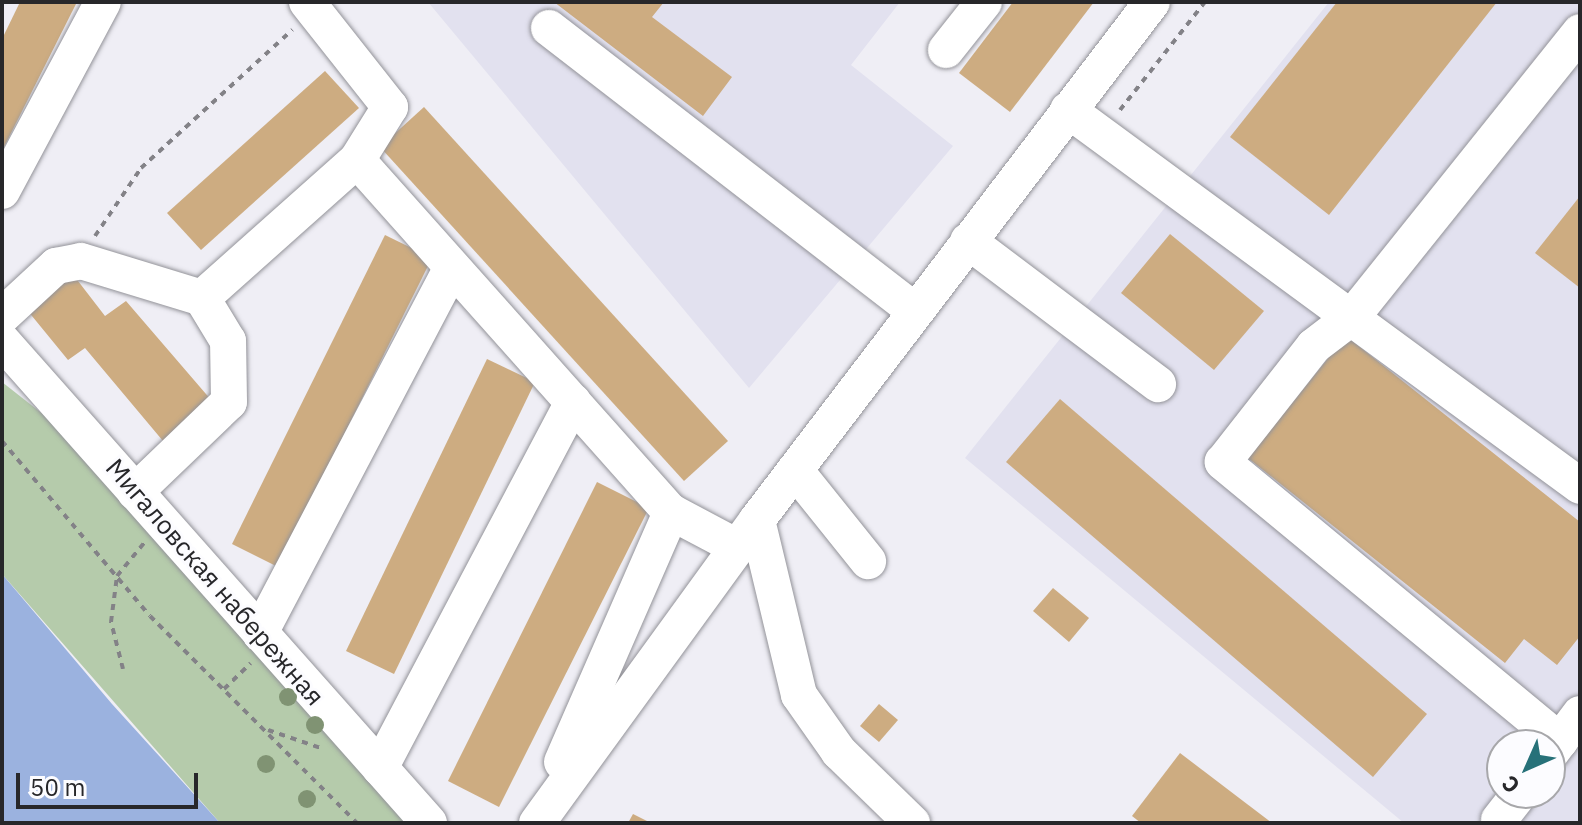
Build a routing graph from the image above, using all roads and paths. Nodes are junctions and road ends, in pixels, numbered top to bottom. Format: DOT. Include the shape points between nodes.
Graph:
graph roads {
  1 [pos="103,2"];
  2 [pos="984,2"];
  3 [pos="1152,2"];
  4 [pos="1205,2"];
  5 [pos="312,4"];
  6 [pos="549,28"];
  7 [pos="1580,32"];
  8 [pos="946,50"];
  9 [pos="1068,110"];
  10 [pos="1100,136"];
  11 [pos="357,160"];
  12 [pos="2,191"];
  13 [pos="968,241"];
  14 [pos="81,261"];
  15 [pos="452,267"];
  16 [pos="202,298"];
  17 [pos="915,311"];
  18 [pos="2,316"];
  19 [pos="1352,317"];
  20 [pos="2,341"];
  21 [pos="1158,384"];
  22 [pos="573,402"];
  23 [pos="2,441"];
  24 [pos="795,470"];
  25 [pos="1580,486"];
  26 [pos="135,492"];
  27 [pos="671,512"];
  28 [pos="747,534"];
  29 [pos="132,557"];
  30 [pos="868,561"];
  31 [pos="117,576"];
  32 [pos="265,639"];
  33 [pos="123,669"];
  34 [pos="224,689"];
  35 [pos="1554,729"];
  36 [pos="380,768"];
  37 [pos="357,823"];
  38 [pos="429,823"];
  39 [pos="536,823"];
  40 [pos="912,823"];
  1 -- 12 [label="street"];
  2 -- 8 [label="street"];
  3 -- 9 [label="street"];
  4 -- 10 [label="path"];
  5 -- 11 [label="street" via="390,107"];
  5 -- 14 [label="path" via="141,168"];
  6 -- 17 [label="street"];
  7 -- 19 [label="street"];
  9 -- 10 [label="street"];
  9 -- 13 [label="street"];
  10 -- 19 [label="street"];
  11 -- 15 [label="street"];
  11 -- 16 [label="street"];
  13 -- 17 [label="street"];
  13 -- 21 [label="street"];
  14 -- 16 [label="street"];
  14 -- 18 [label="street" via="56,266"];
  15 -- 22 [label="street"];
  15 -- 32 [label="street"];
  16 -- 26 [label="street" via="228,341 229,402"];
  17 -- 24 [label="street"];
  19 -- 25 [label="street"];
  19 -- 35 [label="street" via="1314,346 1223,462"];
  20 -- 26 [label="street, Мигаловская набережная"];
  22 -- 27 [label="street"];
  22 -- 36 [label="street"];
  23 -- 31 [label="path"];
  24 -- 28 [label="street"];
  24 -- 30 [label="street"];
  26 -- 32 [label="street, Мигаловская набережная"];
  27 -- 28 [label="street"];
  27 -- 39 [label="street"];
  28 -- 39 [label="street"];
  28 -- 40 [label="street" via="799,695 839,752"];
  29 -- 31 [label="path"];
  31 -- 33 [label="path" via="111,622"];
  31 -- 34 [label="path"];
  32 -- 34 [label="path"];
  32 -- 36 [label="street, Мигаловская набережная"];
  34 -- 37 [label="path"];
  36 -- 38 [label="street, Мигаловская набережная"];
}
